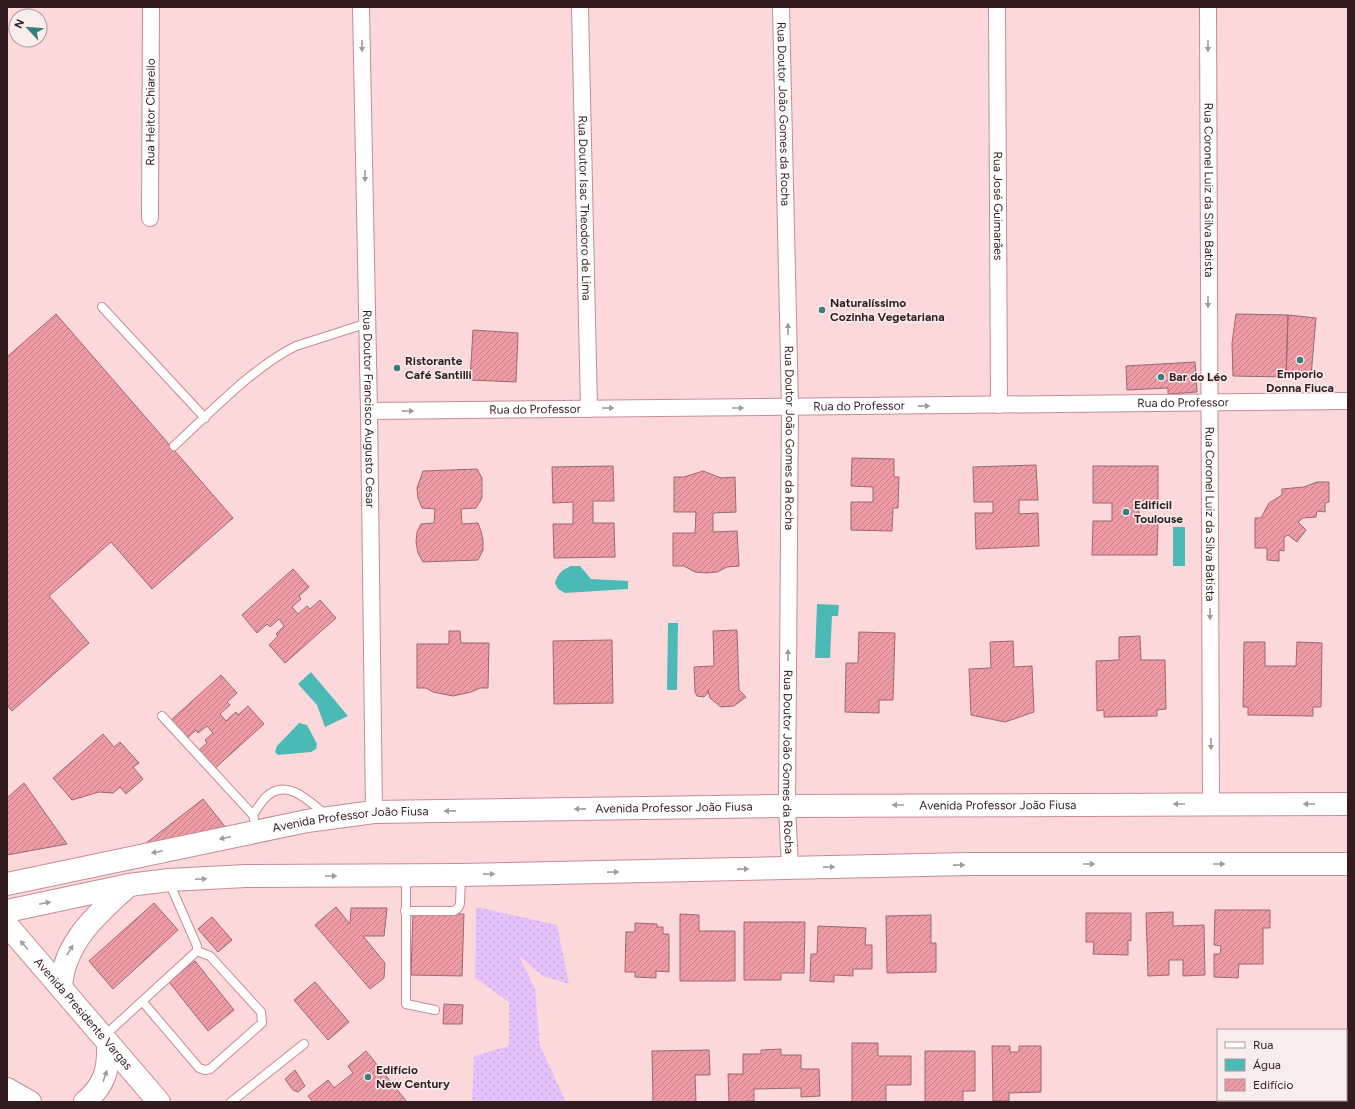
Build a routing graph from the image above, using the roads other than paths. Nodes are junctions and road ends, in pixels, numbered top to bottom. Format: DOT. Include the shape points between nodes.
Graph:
graph roads {
  1 [pos="151,7"];
  2 [pos="361,7"];
  3 [pos="580,7"];
  4 [pos="781,7"];
  5 [pos="997,7"];
  6 [pos="1208,7"];
  7 [pos="150,218"];
  8 [pos="102,307"];
  9 [pos="368,323"];
  10 [pos="1348,401"];
  11 [pos="1208,403"];
  12 [pos="1000,405"];
  13 [pos="790,407"];
  14 [pos="589,408"];
  15 [pos="369,411"];
  16 [pos="205,418"];
  17 [pos="174,446"];
  18 [pos="162,716"];
  19 [pos="1211,804"];
  20 [pos="1348,804"];
  21 [pos="787,806"];
  22 [pos="374,812"];
  23 [pos="330,818"];
  24 [pos="255,823"];
  25 [pos="1348,864"];
  26 [pos="790,868"];
  27 [pos="406,875"];
  28 [pos="461,875"];
  29 [pos="169,880"];
  30 [pos="7,884"];
  31 [pos="129,885"];
  32 [pos="7,911"];
  33 [pos="405,911"];
  34 [pos="7,925"];
  35 [pos="197,951"];
  36 [pos="61,988"];
  37 [pos="142,1001"];
  38 [pos="435,1010"];
  39 [pos="105,1040"];
  40 [pos="304,1044"];
  41 [pos="7,1089"];
  42 [pos="7,1094"];
  43 [pos="13,1102"];
  44 [pos="30,1102"];
  45 [pos="85,1102"];
  46 [pos="159,1102"];
  47 [pos="231,1102"];
  1 -- 7 [label="street, Rua Heitor Chiarello"];
  2 -- 9 [label="street, Rua Doutor Francisco Augusto Cesar, one-way"];
  3 -- 14 [label="street, Rua Doutor Isac Theodoro de Lima"];
  13 -- 4 [label="street, Rua Doutor João Gomes da Rocha, one-way"];
  5 -- 12 [label="street, Rua José Guimarães"];
  6 -- 11 [label="street, Rua Coronel Luiz da Silva Batista, one-way"];
  8 -- 16 [label="lane"];
  9 -- 15 [label="street, Rua Doutor Francisco Augusto Cesar"];
  9 -- 16 [label="lane" via="286,350 261,368"];
  10 -- 11 [label="street, Rua do Professor"];
  11 -- 12 [label="street, Rua do Professor"];
  11 -- 19 [label="street, Rua Coronel Luiz da Silva Batista, one-way"];
  13 -- 12 [label="street, Rua do Professor, one-way"];
  14 -- 13 [label="street, Rua do Professor, one-way"];
  21 -- 13 [label="street, Rua Doutor João Gomes da Rocha, one-way"];
  15 -- 14 [label="street, Rua do Professor, one-way"];
  15 -- 22 [label="street, Rua Doutor Francisco Augusto Cesar"];
  16 -- 17 [label="lane"];
  18 -- 24 [label="lane"];
  20 -- 19 [label="main road, Avenida Professor João Fiusa, one-way"];
  19 -- 21 [label="main road, Avenida Professor João Fiusa, one-way"];
  21 -- 22 [label="main road, Avenida Professor João Fiusa, one-way"];
  21 -- 26 [label="street, Rua Doutor João Gomes da Rocha"];
  22 -- 23 [label="main road, Avenida Professor João Fiusa"];
  23 -- 24 [label="main road, Avenida Professor João Fiusa"];
  23 -- 24 [label="lane" via="300,794 287,789 275,791 267,797"];
  24 -- 30 [label="main road, Avenida Professor João Fiusa, one-way"];
  26 -- 25 [label="main road, one-way" via="969,864"];
  28 -- 26 [label="main road, one-way"];
  27 -- 28 [label="main road"];
  29 -- 27 [label="main road, one-way" via="246,876"];
  27 -- 33 [label="lane"];
  28 -- 33 [label="lane" via="460,904 454,911"];
  29 -- 31 [label="main road"];
  29 -- 35 [label="lane" via="198,946"];
  32 -- 31 [label="main road, one-way"];
  36 -- 31 [label="main road, one-way" via="67,955 78,938 105,906"];
  33 -- 38 [label="lane" via="406,1004"];
  36 -- 34 [label="main road, Avenida Presidente Vargas, one-way"];
  35 -- 37 [label="lane"];
  35 -- 37 [label="lane" via="210,956 261,1012 262,1023 210,1069 205,1070 199,1068"];
  36 -- 39 [label="main road, Avenida Presidente Vargas"];
  37 -- 39 [label="lane"];
  45 -- 39 [label="main road, one-way" via="95,1093 106,1076 109,1057"];
  39 -- 46 [label="main road, Avenida Presidente Vargas"];
  40 -- 47 [label="lane"];
  41 -- 44 [label="main road"];
  42 -- 43 [label="main road"];
}
